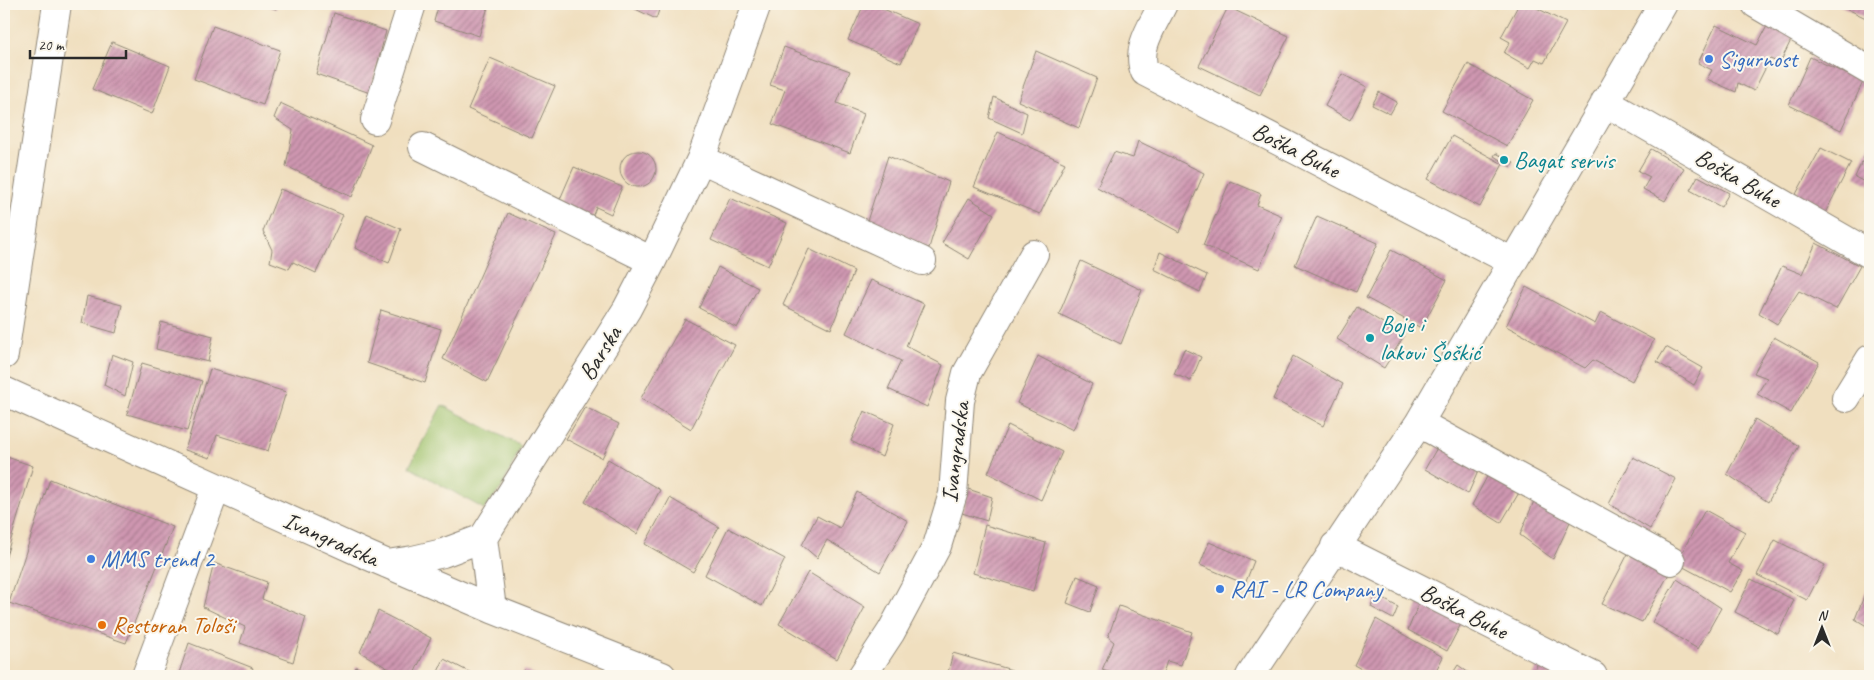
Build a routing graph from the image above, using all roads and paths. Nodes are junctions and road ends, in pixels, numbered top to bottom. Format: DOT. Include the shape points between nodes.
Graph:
graph roads {
  1 [pos="57,4"];
  2 [pos="412,4"];
  3 [pos="757,4"];
  4 [pos="1163,4"];
  5 [pos="1663,4"];
  6 [pos="1756,4"];
  7 [pos="1870,71"];
  8 [pos="1605,102"];
  9 [pos="375,120"];
  10 [pos="423,147"];
  11 [pos="701,159"];
  12 [pos="1034,254"];
  13 [pos="1870,254"];
  14 [pos="652,261"];
  15 [pos="922,261"];
  16 [pos="1513,262"];
  17 [pos="4,355"];
  18 [pos="1870,359"];
  19 [pos="4,392"];
  20 [pos="1846,398"];
  21 [pos="1419,423"];
  22 [pos="216,488"];
  23 [pos="483,538"];
  24 [pos="1335,546"];
  25 [pos="1671,562"];
  26 [pos="386,564"];
  27 [pos="492,609"];
  28 [pos="1258,674"];
  29 [pos="146,676"];
  30 [pos="662,676"];
  31 [pos="862,676"];
  32 [pos="1592,676"];
  1 -- 17 [label="street"];
  2 -- 9 [label="street"];
  3 -- 11 [label="street, Barska"];
  4 -- 16 [label="street, Boška Buhe" via="1142,48 1141,63 1145,72"];
  5 -- 8 [label="street"];
  6 -- 7 [label="street"];
  8 -- 13 [label="street, Boška Buhe"];
  8 -- 16 [label="street"];
  10 -- 14 [label="street"];
  11 -- 14 [label="street, Barska"];
  11 -- 15 [label="street"];
  12 -- 31 [label="street, Ivangradska" via="967,373 960,401 953,494 937,546 891,632"];
  14 -- 23 [label="street, Barska" via="627,310"];
  16 -- 21 [label="street"];
  18 -- 20 [label="street"];
  19 -- 22 [label="street, Ivangradska"];
  21 -- 24 [label="street"];
  21 -- 25 [label="street"];
  22 -- 26 [label="street, Ivangradska"];
  22 -- 29 [label="street"];
  23 -- 26 [label="street" via="443,553"];
  23 -- 27 [label="street"];
  24 -- 28 [label="street"];
  24 -- 32 [label="street, Boška Buhe"];
  26 -- 27 [label="street, Ivangradska"];
  27 -- 30 [label="street, Ivangradska"];
}
